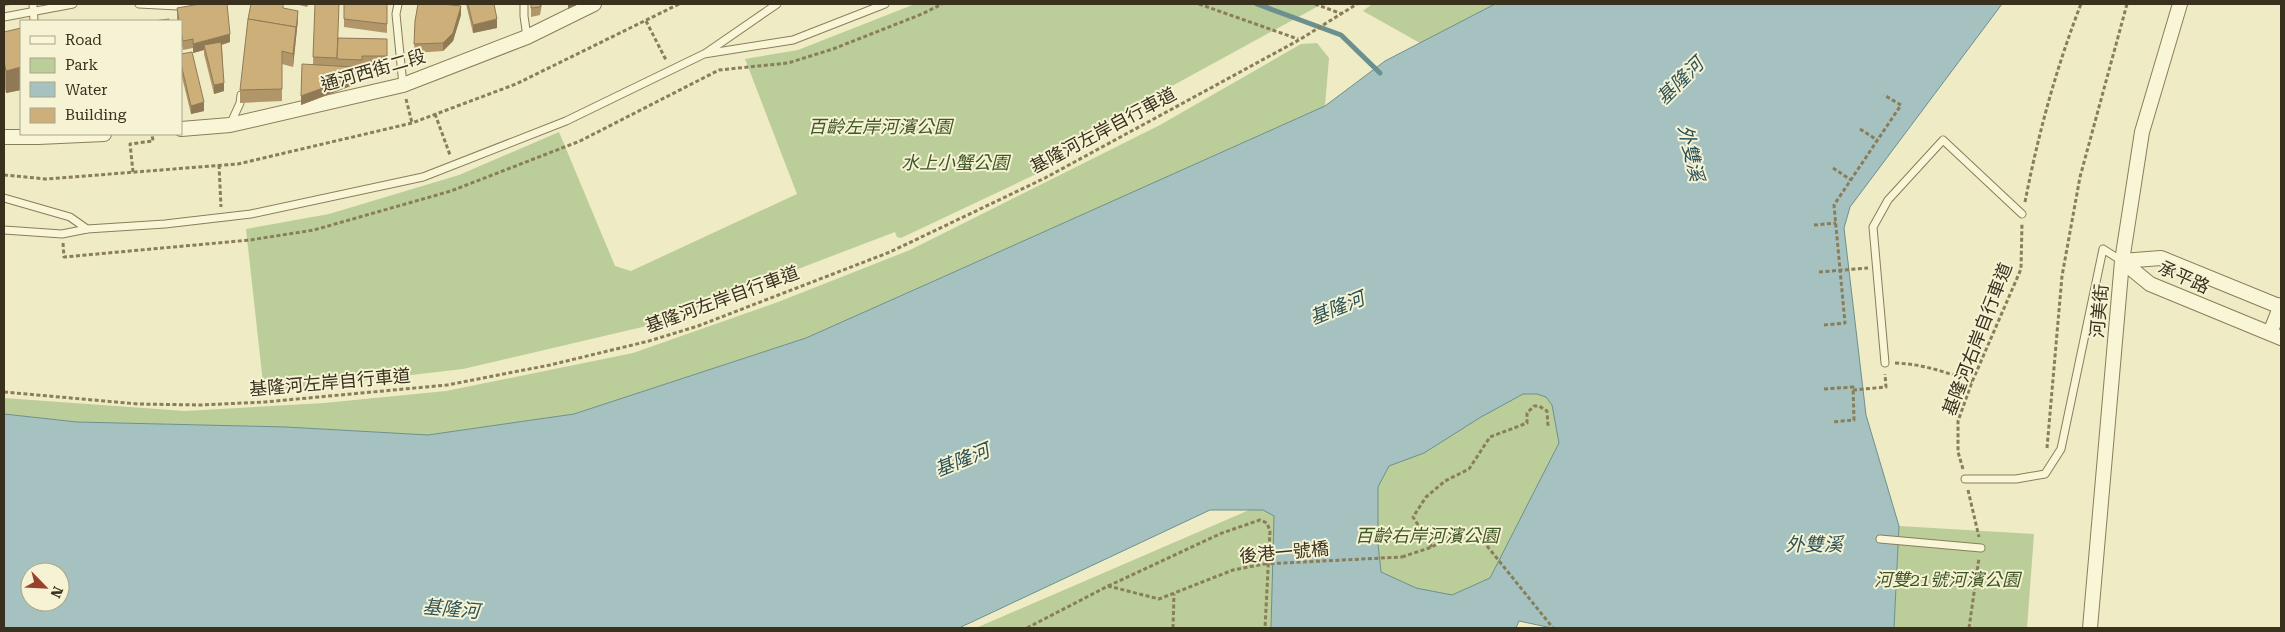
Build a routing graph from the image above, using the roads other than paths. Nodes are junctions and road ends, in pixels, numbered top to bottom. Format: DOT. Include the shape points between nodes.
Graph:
graph roads {
  1 [pos="73,4"];
  2 [pos="138,4"];
  3 [pos="198,4"];
  4 [pos="398,4"];
  5 [pos="524,4"];
  6 [pos="594,4"];
  7 [pos="777,4"];
  8 [pos="885,4"];
  9 [pos="2180,4"];
  10 [pos="178,5"];
  11 [pos="33,7"];
  12 [pos="4,17"];
  13 [pos="34,20"];
  14 [pos="527,37"];
  15 [pos="704,54"];
  16 [pos="241,84"];
  17 [pos="403,85"];
  18 [pos="230,125"];
  19 [pos="182,129"];
  20 [pos="71,135"];
  21 [pos="4,136"];
  22 [pos="38,136"];
  23 [pos="4,198"];
  24 [pos="2022,214"];
  25 [pos="87,229"];
  26 [pos="4,230"];
  27 [pos="2122,261"];
  28 [pos="2281,306"];
  29 [pos="2275,336"];
  30 [pos="1885,363"];
  31 [pos="1965,479"];
  32 [pos="1880,538"];
  33 [pos="1981,548"];
  34 [pos="2090,628"];
  1 -- 11 [label="lane"];
  2 -- 10 [label="lane"];
  3 -- 10 [label="lane"];
  4 -- 17 [label="lane" via="396,14"];
  5 -- 14 [label="lane"];
  6 -- 14 [label="street, 通河西街二段"];
  7 -- 15 [label="lane"];
  8 -- 15 [label="lane" via="793,40"];
  9 -- 27 [label="street, 河美街" via="2142,132"];
  11 -- 12 [label="lane"];
  11 -- 13 [label="lane"];
  14 -- 17 [label="street, 通河西街二段"];
  15 -- 25 [label="lane" via="566,122 423,177 251,214"];
  16 -- 18 [label="lane" via="240,103"];
  17 -- 18 [label="street, 通河西街二段"];
  18 -- 19 [label="street, 通河西街二段"];
  20 -- 22 [label="street"];
  21 -- 22 [label="street"];
  23 -- 25 [label="lane" via="70,217"];
  24 -- 30 [label="lane" via="1943,140 1888,200 1873,227"];
  25 -- 26 [label="lane" via="62,234"];
  27 -- 28 [label="street, 承平路" via="2162,258"];
  27 -- 29 [label="street, 承平路" via="2150,284"];
  27 -- 31 [label="lane" via="2104,249 2062,449 2045,474 2016,479"];
  27 -- 34 [label="street, 河美街"];
  28 -- 29 [label="street"];
  32 -- 33 [label="lane"];
}
